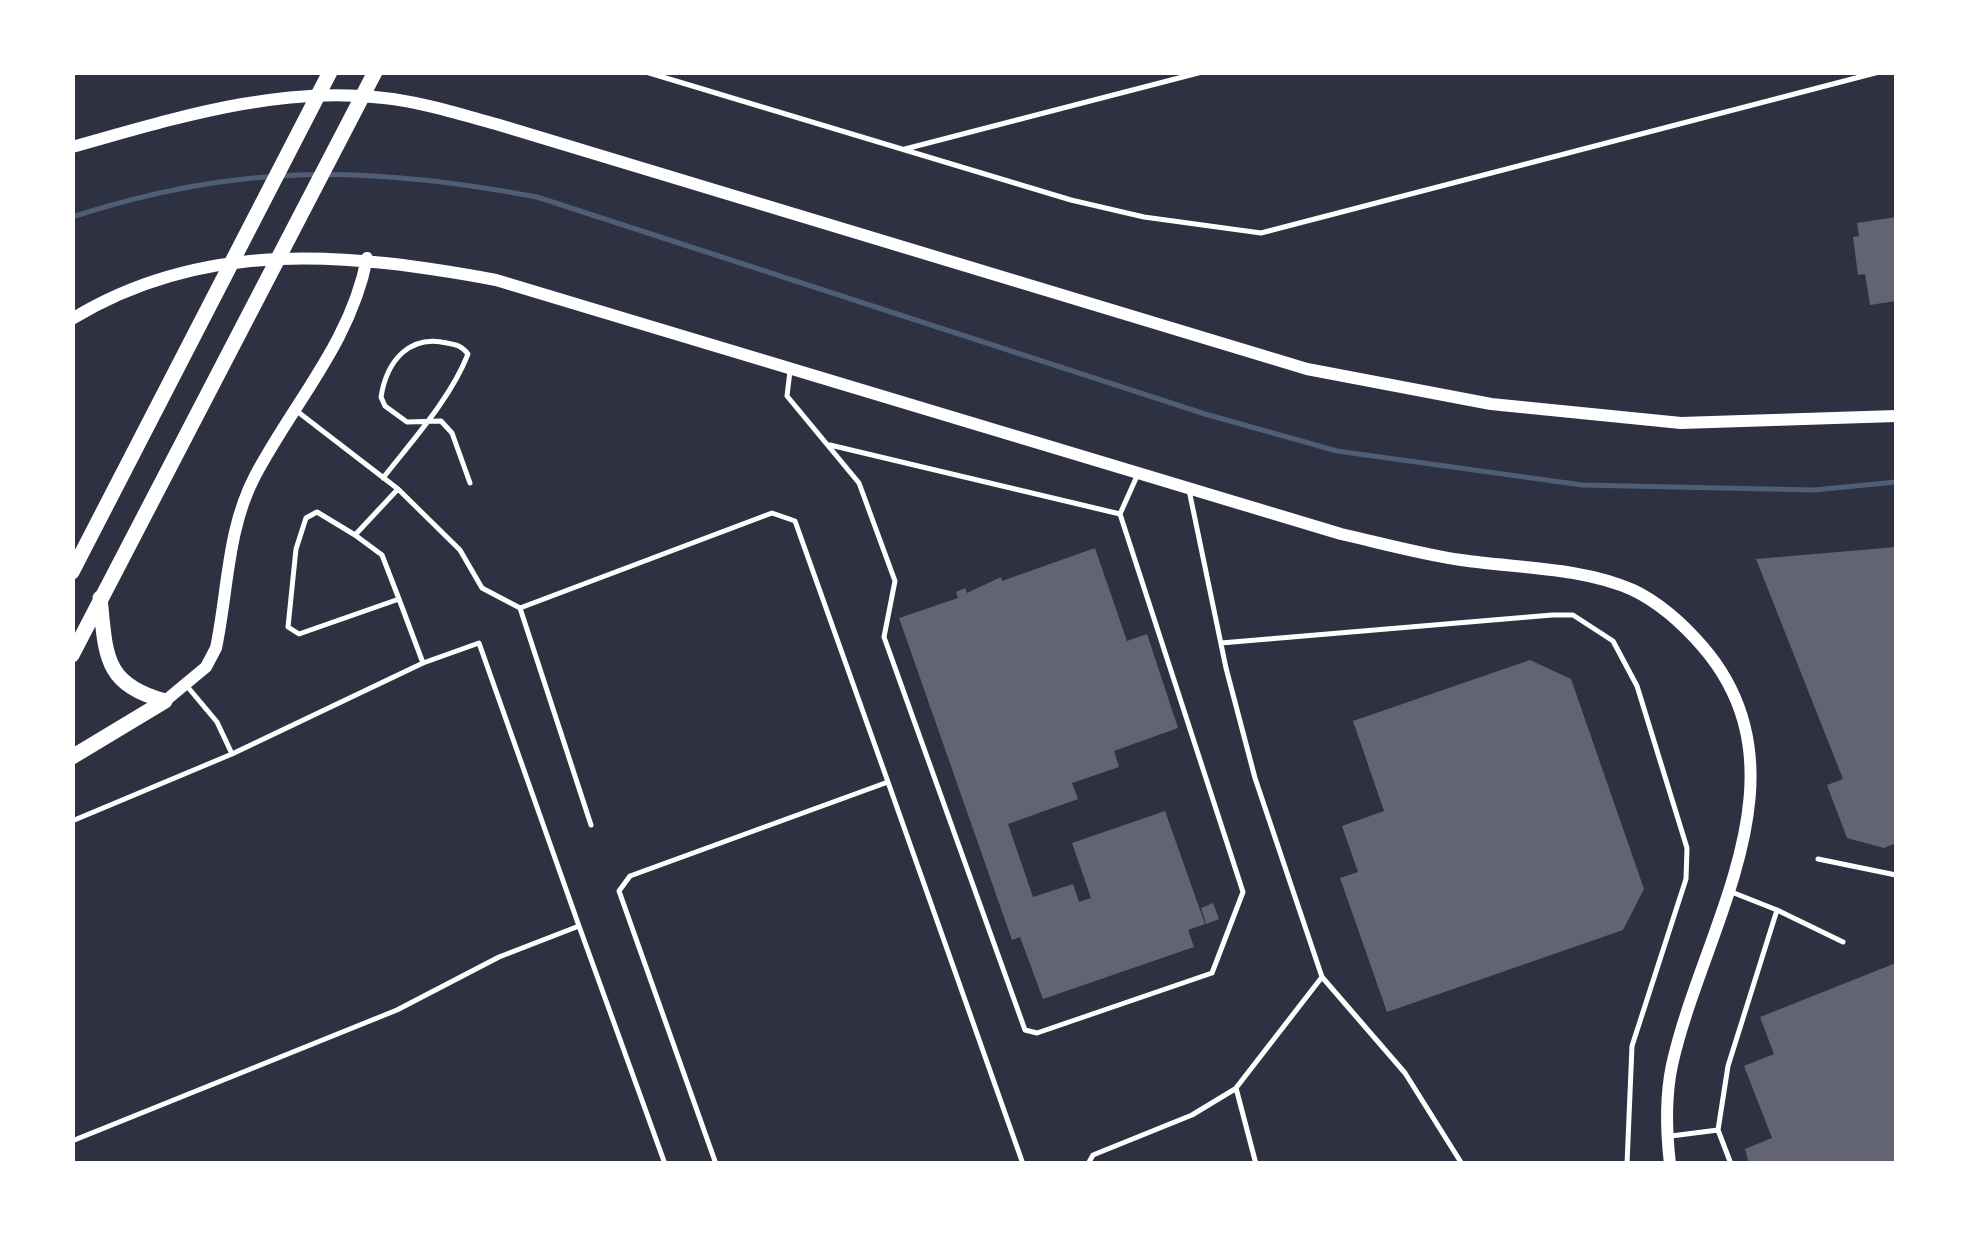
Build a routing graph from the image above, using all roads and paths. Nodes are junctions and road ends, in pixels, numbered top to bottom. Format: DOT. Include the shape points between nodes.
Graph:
graph roads {
  1 [pos="330,72"];
  2 [pos="375,72"];
  3 [pos="646,72"];
  4 [pos="1202,72"];
  5 [pos="1879,72"];
  6 [pos="72,147"];
  7 [pos="902,150"];
  8 [pos="367,258"];
  9 [pos="72,319"];
  10 [pos="790,368"];
  11 [pos="295,411"];
  12 [pos="1896,416"];
  13 [pos="425,420"];
  14 [pos="827,444"];
  15 [pos="1139,472"];
  16 [pos="383,478"];
  17 [pos="470,483"];
  18 [pos="1188,488"];
  19 [pos="398,489"];
  20 [pos="1120,514"];
  21 [pos="355,535"];
  22 [pos="72,572"];
  23 [pos="100,598"];
  24 [pos="398,599"];
  25 [pos="520,608"];
  26 [pos="1220,643"];
  27 [pos="72,655"];
  28 [pos="430,660"];
  29 [pos="186,685"];
  30 [pos="165,701"];
  31 [pos="232,754"];
  32 [pos="72,757"];
  33 [pos="888,782"];
  34 [pos="72,820"];
  35 [pos="591,826"];
  36 [pos="1818,859"];
  37 [pos="1896,874"];
  38 [pos="1728,890"];
  39 [pos="1777,910"];
  40 [pos="578,926"];
  41 [pos="1843,942"];
  42 [pos="1322,978"];
  43 [pos="1236,1088"];
  44 [pos="1718,1130"];
  45 [pos="1666,1136"];
  46 [pos="72,1142"];
  47 [pos="665,1164"];
  48 [pos="716,1164"];
  49 [pos="1023,1164"];
  50 [pos="1088,1164"];
  51 [pos="1256,1164"];
  52 [pos="1462,1164"];
  53 [pos="1627,1164"];
  54 [pos="1670,1164"];
  55 [pos="1731,1164"];
  1 -- 22 [label="main road"];
  2 -- 23 [label="main road"];
  3 -- 7 [label="lane"];
  4 -- 7 [label="lane"];
  5 -- 7 [label="lane" via="1261,232 1144,217"];
  6 -- 12 [label="street" via="231,105 382,98 496,124 1307,368 1491,404 1681,423"];
  8 -- 9 [label="street" via="300,256 194,269 108,297"];
  8 -- 10 [label="street" via="496,280"];
  8 -- 11 [label="street" via="347,324"];
  10 -- 14 [label="lane" via="787,396"];
  10 -- 15 [label="street"];
  11 -- 16 [label="lane"];
  11 -- 29 [label="street" via="242,503 216,648"];
  13 -- 13 [label="lane" via="463,366 468,354 462,347 414,342 389,371 381,396 385,406 407,422"];
  13 -- 16 [label="lane"];
  13 -- 17 [label="lane" via="441,422 452,433"];
  14 -- 20 [label="lane"];
  14 -- 20 [label="lane" via="859,483 895,580 884,637 1025,1030 1037,1033 1212,973 1243,892"];
  15 -- 18 [label="street"];
  15 -- 20 [label="lane"];
  16 -- 19 [label="lane"];
  18 -- 26 [label="lane"];
  18 -- 38 [label="street" via="1455,560 1632,590 1682,623 1718,665 1744,719 1754,773"];
  19 -- 21 [label="lane"];
  19 -- 25 [label="lane" via="460,550 482,588"];
  21 -- 24 [label="lane" via="382,555"];
  21 -- 24 [label="lane" via="317,512 306,518 288,628 299,634"];
  23 -- 27 [label="main road"];
  23 -- 30 [label="main road" via="112,670 138,694"];
  24 -- 28 [label="lane" via="424,662"];
  25 -- 33 [label="lane" via="772,513 795,521"];
  25 -- 35 [label="lane"];
  26 -- 42 [label="lane" via="1255,778"];
  26 -- 53 [label="lane" via="1552,615 1574,616 1613,641 1638,686 1687,848 1686,879 1632,1046"];
  28 -- 31 [label="lane"];
  28 -- 40 [label="lane" via="479,644"];
  29 -- 30 [label="street"];
  29 -- 31 [label="lane" via="217,722"];
  30 -- 32 [label="main road"];
  31 -- 34 [label="lane"];
  33 -- 48 [label="lane" via="630,876 619,891"];
  33 -- 49 [label="lane"];
  36 -- 37 [label="lane"];
  38 -- 39 [label="lane"];
  38 -- 45 [label="street" via="1672,1065"];
  39 -- 41 [label="lane"];
  39 -- 44 [label="lane" via="1728,1066"];
  40 -- 46 [label="lane" via="499,956 397,1010"];
  40 -- 47 [label="lane"];
  42 -- 43 [label="lane"];
  42 -- 52 [label="lane" via="1405,1074"];
  43 -- 50 [label="lane" via="1192,1116 1093,1155"];
  43 -- 51 [label="lane"];
  44 -- 45 [label="lane"];
  44 -- 55 [label="lane"];
  45 -- 54 [label="street"];
}
